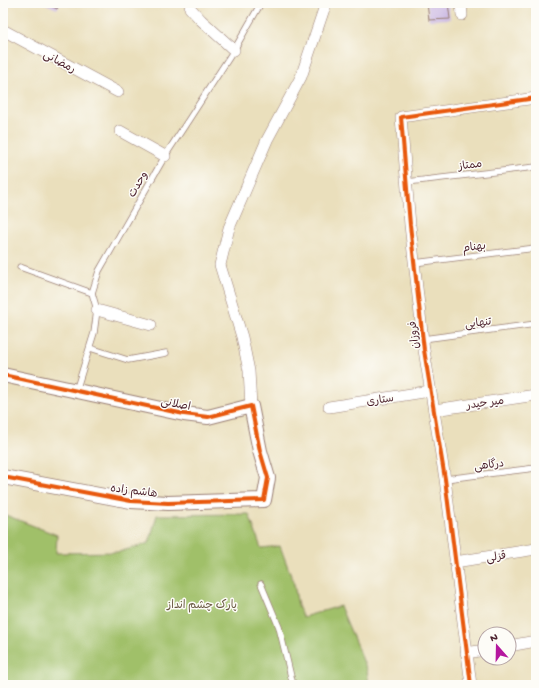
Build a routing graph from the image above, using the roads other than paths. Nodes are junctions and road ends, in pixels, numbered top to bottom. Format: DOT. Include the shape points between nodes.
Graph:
graph roads {
  1 [pos="261,3"];
  2 [pos="326,3"];
  3 [pos="461,3"];
  4 [pos="190,8"];
  5 [pos="462,15"];
  6 [pos="3,30"];
  7 [pos="234,50"];
  8 [pos="118,92"];
  9 [pos="536,98"];
  10 [pos="120,131"];
  11 [pos="165,156"];
  12 [pos="536,167"];
  13 [pos="407,182"];
  14 [pos="536,248"];
  15 [pos="414,263"];
  16 [pos="20,267"];
  17 [pos="92,294"];
  18 [pos="97,310"];
  19 [pos="536,324"];
  20 [pos="151,325"];
  21 [pos="423,339"];
  22 [pos="90,348"];
  23 [pos="166,353"];
  24 [pos="3,376"];
  25 [pos="430,391"];
  26 [pos="76,392"];
  27 [pos="536,395"];
  28 [pos="251,406"];
  29 [pos="329,407"];
  30 [pos="434,410"];
  31 [pos="536,468"];
  32 [pos="3,477"];
  33 [pos="445,479"];
  34 [pos="536,549"];
  35 [pos="455,562"];
  36 [pos="261,584"];
  37 [pos="536,641"];
  38 [pos="517,645"];
  39 [pos="477,651"];
  40 [pos="466,653"];
  41 [pos="293,685"];
  42 [pos="471,685"];
  1 -- 7 [label="lane, وحدت"];
  2 -- 28 [label="street" via="301,77 267,140 228,228 220,265 242,337 249,371"];
  3 -- 5 [label="street"];
  4 -- 7 [label="street"];
  6 -- 8 [label="street, رمضانی"];
  7 -- 11 [label="lane, وحدت"];
  9 -- 13 [label="street, فروزان" via="401,117"];
  10 -- 11 [label="street"];
  11 -- 17 [label="lane, وحدت" via="99,271"];
  12 -- 13 [label="lane, ممتاز"];
  13 -- 15 [label="street, فروزان"];
  14 -- 15 [label="lane, بهنام"];
  15 -- 21 [label="street, فروزان"];
  16 -- 17 [label="lane"];
  17 -- 18 [label="lane"];
  18 -- 20 [label="street"];
  18 -- 22 [label="lane"];
  19 -- 21 [label="lane, تنهایی"];
  21 -- 25 [label="street, فروزان"];
  22 -- 23 [label="lane" via="128,360"];
  22 -- 26 [label="lane"];
  24 -- 26 [label="street, اصلانی"];
  25 -- 29 [label="street, ستاری"];
  25 -- 30 [label="street, فروزان"];
  26 -- 28 [label="street, اصلانی" via="208,417"];
  27 -- 30 [label="street, میر حیدر"];
  28 -- 32 [label="street, هاشم زاده" via="268,478 264,500 168,503 131,500"];
  30 -- 33 [label="street, فروزان"];
  31 -- 33 [label="lane, درگاهی"];
  33 -- 35 [label="street, فروزان"];
  34 -- 35 [label="street, قزلی"];
  35 -- 40 [label="street, فروزان"];
  36 -- 41 [label="lane" via="279,627"];
  37 -- 38 [label="street"];
  39 -- 40 [label="street"];
  40 -- 42 [label="street, فروزان"];
}
